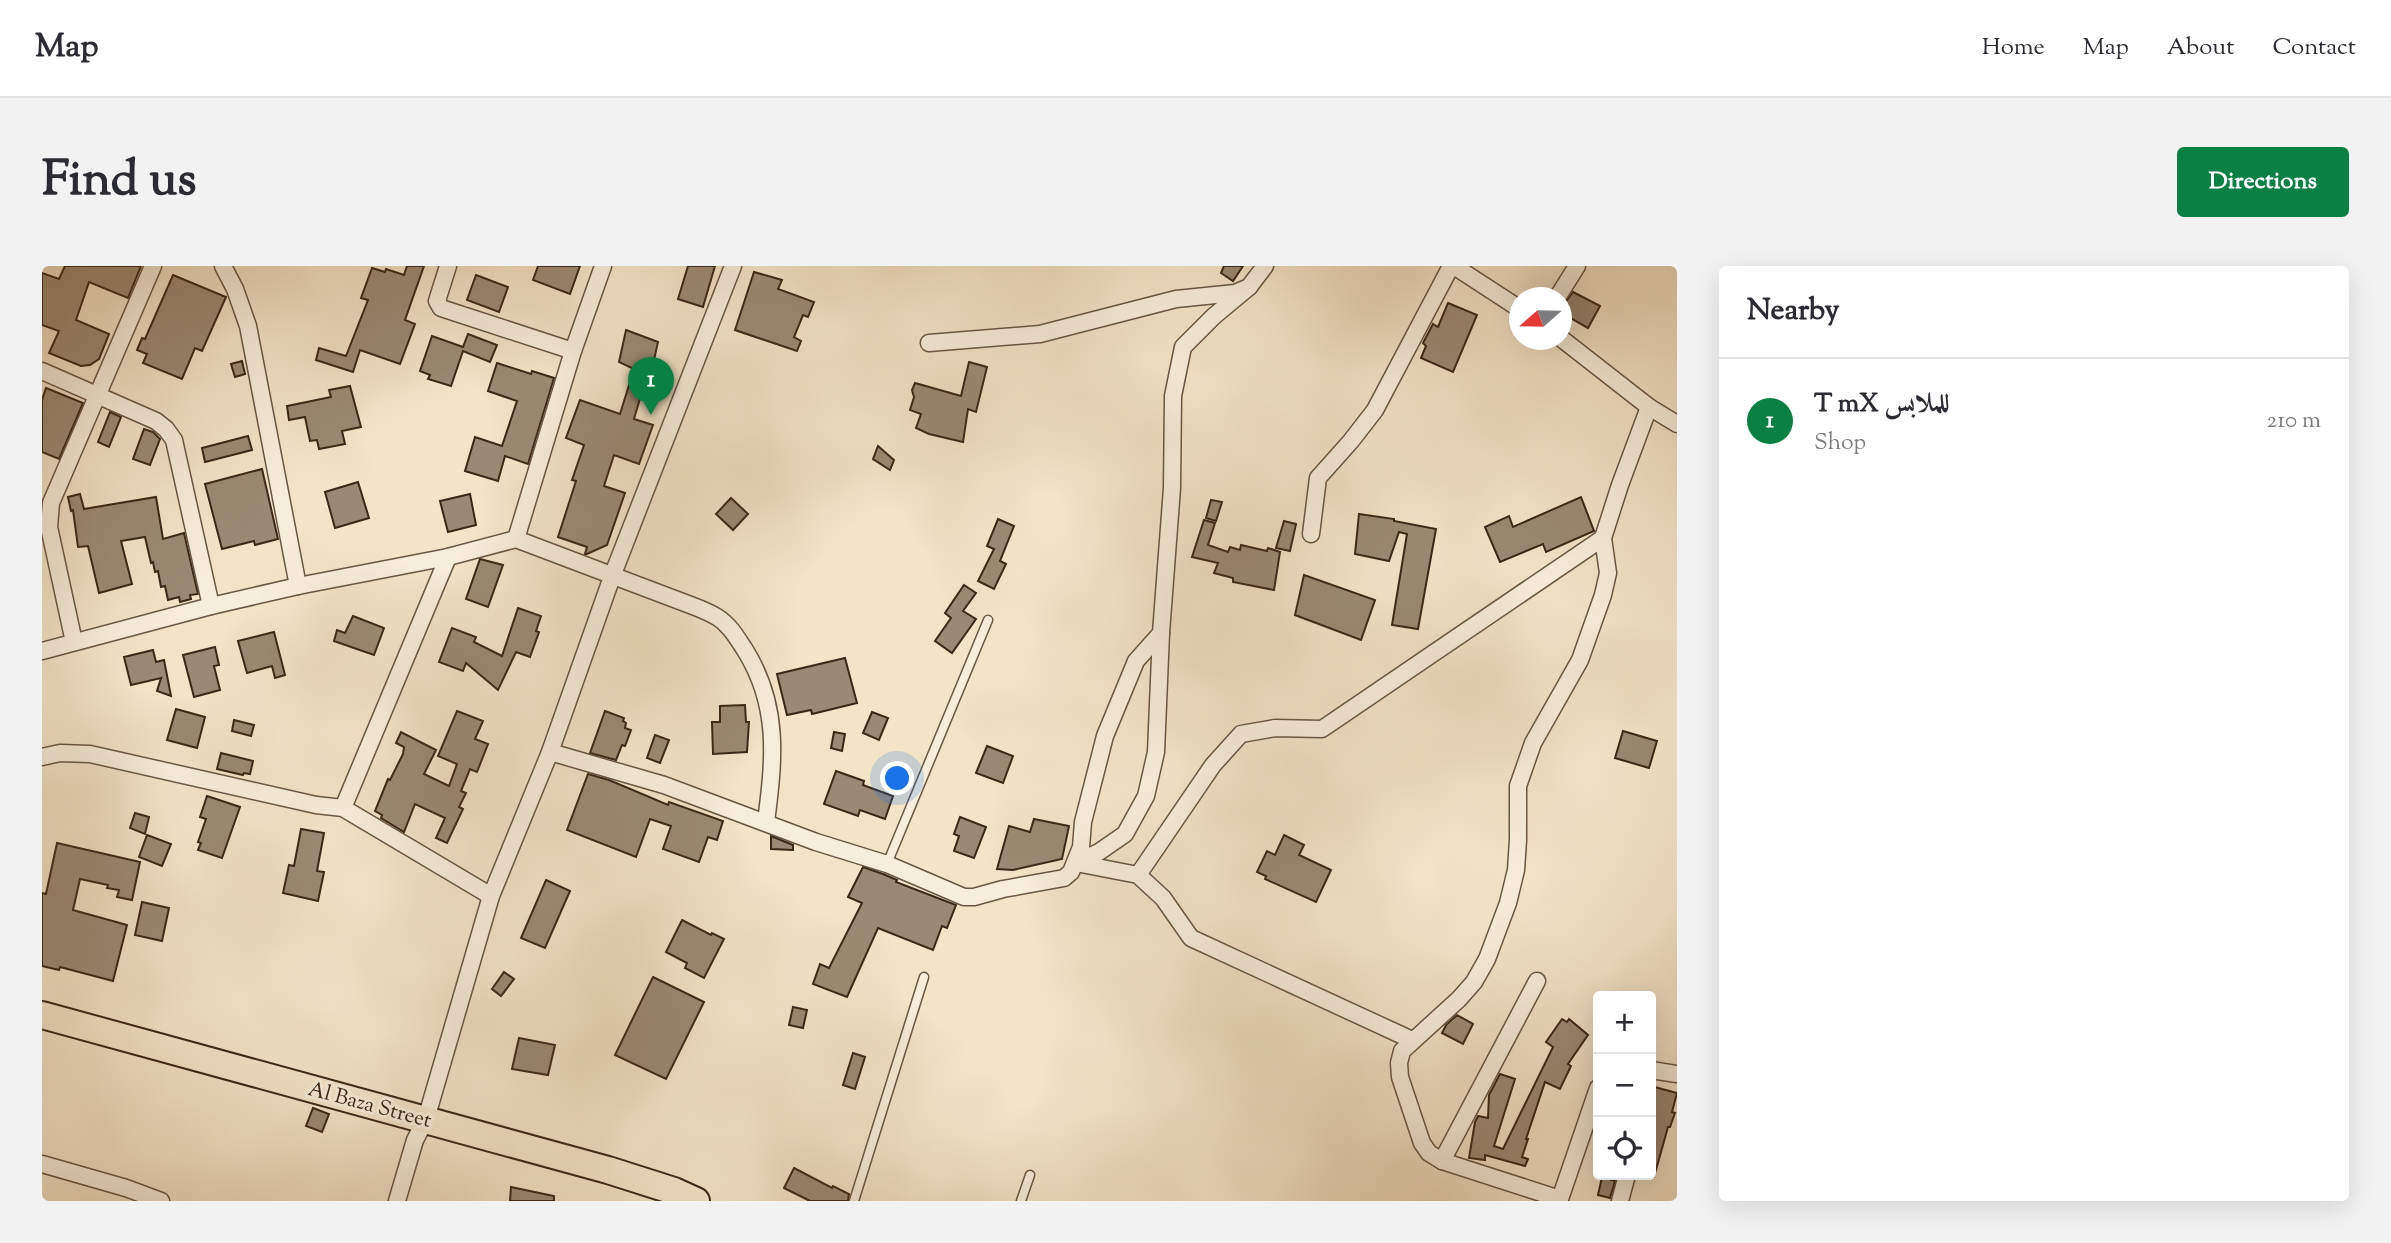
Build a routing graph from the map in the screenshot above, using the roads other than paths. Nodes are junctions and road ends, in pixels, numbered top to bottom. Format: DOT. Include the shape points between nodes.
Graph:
graph roads {
  1 [pos="153,266"];
  2 [pos="223,266"];
  3 [pos="448,266"];
  4 [pos="603,266"];
  5 [pos="733,266"];
  6 [pos="1265,266"];
  7 [pos="1453,266"];
  8 [pos="1577,266"];
  9 [pos="1564,287"];
  10 [pos="1250,288"];
  11 [pos="1509,302"];
  12 [pos="929,343"];
  13 [pos="1572,347"];
  14 [pos="573,351"];
  15 [pos="42,371"];
  16 [pos="98,397"];
  17 [pos="1649,407"];
  18 [pos="1677,424"];
  19 [pos="1311,534"];
  20 [pos="1603,538"];
  21 [pos="516,539"];
  22 [pos="448,556"];
  23 [pos="613,574"];
  24 [pos="298,586"];
  25 [pos="211,606"];
  26 [pos="988,620"];
  27 [pos="1161,633"];
  28 [pos="74,642"];
  29 [pos="42,651"];
  30 [pos="550,752"];
  31 [pos="42,757"];
  32 [pos="344,808"];
  33 [pos="766,822"];
  34 [pos="1076,863"];
  35 [pos="887,864"];
  36 [pos="1138,875"];
  37 [pos="491,896"];
  38 [pos="924,977"];
  39 [pos="1537,981"];
  40 [pos="42,1015"];
  41 [pos="1412,1040"];
  42 [pos="1656,1071"];
  43 [pos="1677,1074"];
  44 [pos="1593,1105"];
  45 [pos="426,1119"];
  46 [pos="1442,1161"];
  47 [pos="42,1164"];
  48 [pos="1030,1175"];
  49 [pos="1626,1180"];
  50 [pos="1565,1200"];
  51 [pos="161,1201"];
  52 [pos="397,1201"];
  53 [pos="696,1201"];
  54 [pos="854,1201"];
  55 [pos="1021,1201"];
  56 [pos="1620,1201"];
  1 -- 16 [label="street"];
  2 -- 24 [label="street" via="248,326"];
  3 -- 14 [label="street" via="436,301 441,308"];
  4 -- 14 [label="street"];
  5 -- 23 [label="street"];
  6 -- 10 [label="street"];
  7 -- 11 [label="street"];
  7 -- 19 [label="street" via="1375,410 1318,478"];
  8 -- 9 [label="street"];
  10 -- 12 [label="street" via="1176,299 1040,334"];
  10 -- 27 [label="street" via="1183,347 1173,396 1172,488"];
  13 -- 17 [label="street"];
  14 -- 21 [label="street"];
  15 -- 16 [label="street"];
  16 -- 25 [label="street" via="156,421 173,440"];
  16 -- 28 [label="street" via="51,503 49,527"];
  17 -- 18 [label="street"];
  17 -- 20 [label="street"];
  20 -- 36 [label="street" via="1322,729 1275,728 1241,734 1213,765"];
  20 -- 41 [label="street" via="1608,573 1580,660 1533,743 1518,786 1516,870 1487,959 1459,999"];
  21 -- 22 [label="street"];
  21 -- 23 [label="street"];
  22 -- 24 [label="street"];
  22 -- 32 [label="street"];
  23 -- 30 [label="street"];
  23 -- 33 [label="street" via="718,618 746,652 762,682 771,717 773,764"];
  24 -- 25 [label="street"];
  25 -- 28 [label="street"];
  26 -- 35 [label="lane"];
  27 -- 34 [label="street" via="1136,661 1105,736"];
  27 -- 34 [label="street" via="1156,752 1146,796 1125,834"];
  28 -- 29 [label="street"];
  30 -- 33 [label="street"];
  30 -- 37 [label="street"];
  31 -- 32 [label="street" via="90,754"];
  32 -- 37 [label="street"];
  33 -- 35 [label="street"];
  34 -- 35 [label="street" via="1058,880 974,897"];
  34 -- 36 [label="street"];
  36 -- 41 [label="street" via="1163,898 1191,938"];
  37 -- 45 [label="street"];
  38 -- 54 [label="lane"];
  39 -- 46 [label="street"];
  40 -- 45 [label="main road, Al Baza Street"];
  41 -- 46 [label="street" via="1402,1051 1400,1077 1422,1143"];
  42 -- 43 [label="street"];
  44 -- 50 [label="street"];
  45 -- 52 [label="street"];
  45 -- 53 [label="main road, Al Baza Street" via="608,1170"];
  46 -- 50 [label="street"];
  47 -- 51 [label="street"];
  48 -- 55 [label="lane"];
  49 -- 56 [label="street"];
}
